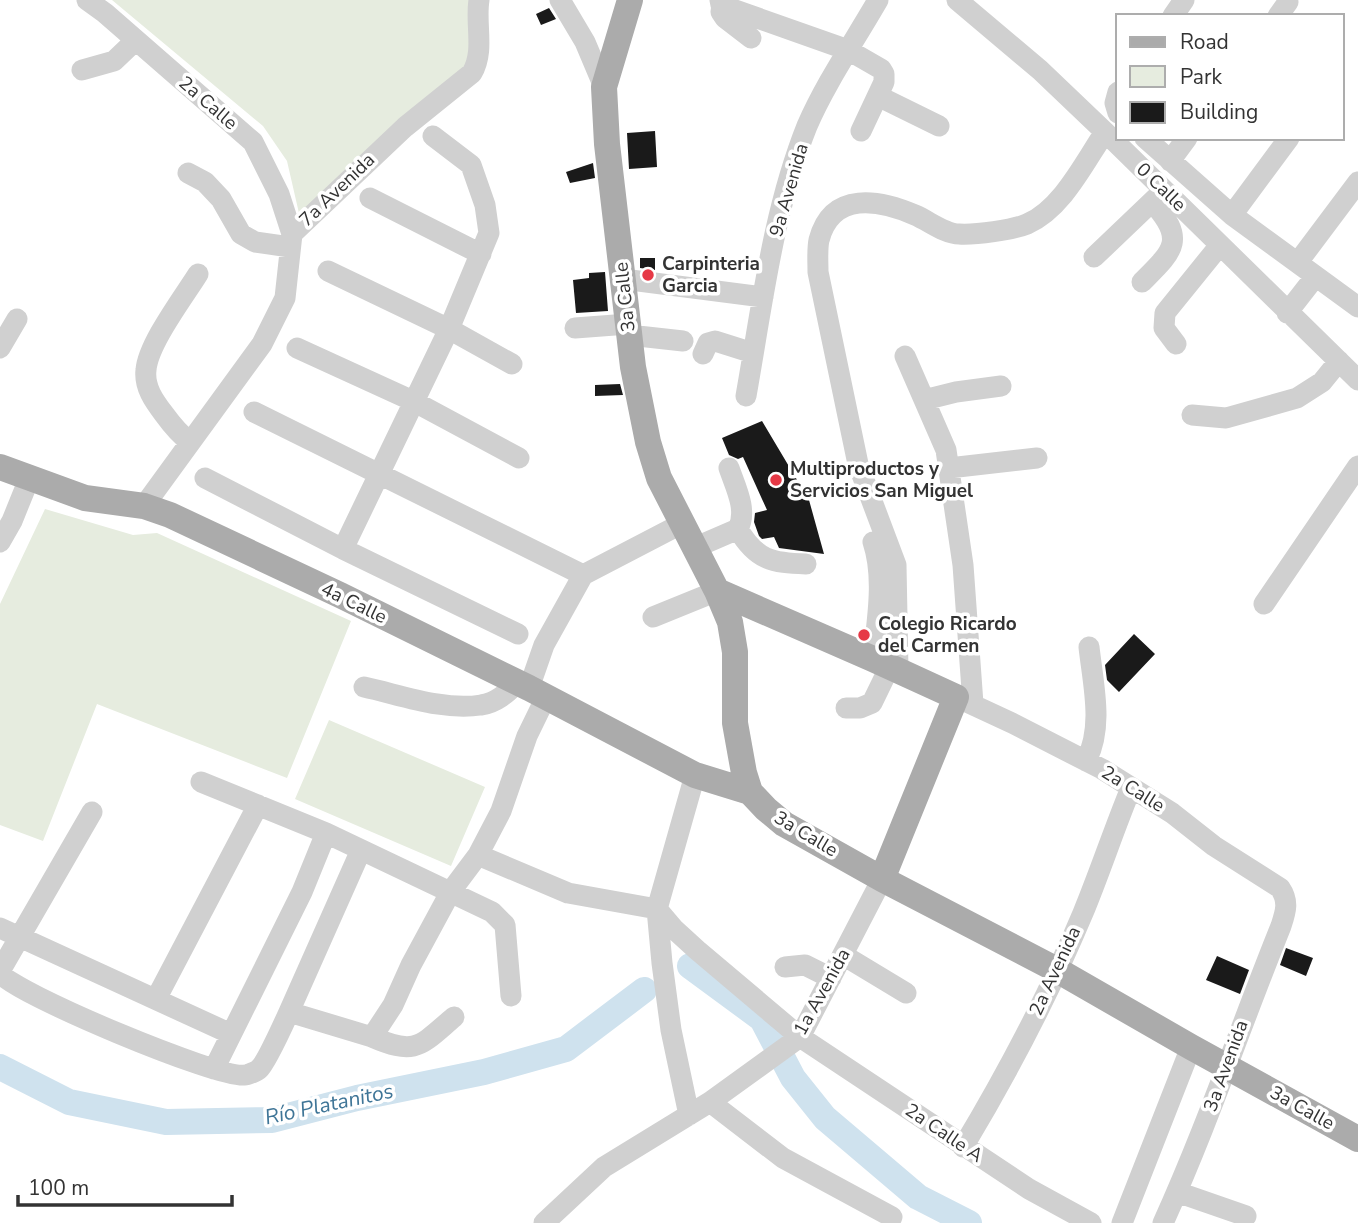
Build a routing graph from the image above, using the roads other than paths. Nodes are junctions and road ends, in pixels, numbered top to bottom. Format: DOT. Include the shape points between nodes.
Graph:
graph roads {
  1 [pos="87,0"];
  2 [pos="479,0"];
  3 [pos="560,0"];
  4 [pos="630,0"];
  5 [pos="877,0"];
  6 [pos="957,0"];
  7 [pos="721,3"];
  8 [pos="751,38"];
  9 [pos="136,40"];
  10 [pos="848,50"];
  11 [pos="82,69"];
  12 [pos="604,87"];
  13 [pos="878,96"];
  14 [pos="939,126"];
  15 [pos="861,131"];
  16 [pos="1105,132"];
  17 [pos="433,136"];
  18 [pos="1147,140"];
  19 [pos="1185,140"];
  20 [pos="1288,140"];
  21 [pos="1170,161"];
  22 [pos="188,173"];
  23 [pos="1355,194"];
  24 [pos="1158,196"];
  25 [pos="370,198"];
  26 [pos="1232,215"];
  27 [pos="291,240"];
  28 [pos="1220,244"];
  29 [pos="481,254"];
  30 [pos="1094,257"];
  31 [pos="1298,262"];
  32 [pos="328,271"];
  33 [pos="198,274"];
  34 [pos="1315,277"];
  35 [pos="624,279"];
  36 [pos="1142,282"];
  37 [pos="764,297"];
  38 [pos="1358,307"];
  39 [pos="1287,313"];
  40 [pos="17,319"];
  41 [pos="575,328"];
  42 [pos="449,329"];
  43 [pos="629,330"];
  44 [pos="683,341"];
  45 [pos="1175,344"];
  46 [pos="0,348"];
  47 [pos="297,348"];
  48 [pos="753,353"];
  49 [pos="703,354"];
  50 [pos="905,356"];
  51 [pos="1339,361"];
  52 [pos="512,363"];
  53 [pos="1358,380"];
  54 [pos="1001,386"];
  55 [pos="746,396"];
  56 [pos="925,400"];
  57 [pos="413,401"];
  58 [pos="254,412"];
  59 [pos="1192,415"];
  60 [pos="190,442"];
  61 [pos="519,458"];
  62 [pos="1037,458"];
  63 [pos="1358,466"];
  64 [pos="0,467"];
  65 [pos="729,468"];
  66 [pos="949,468"];
  67 [pos="381,474"];
  68 [pos="205,478"];
  69 [pos="29,479"];
  70 [pos="144,506"];
  71 [pos="681,524"];
  72 [pos="738,529"];
  73 [pos="0,542"];
  74 [pos="873,542"];
  75 [pos="694,548"];
  76 [pos="343,549"];
  77 [pos="806,564"];
  78 [pos="583,575"];
  79 [pos="718,591"];
  80 [pos="1264,604"];
  81 [pos="653,617"];
  82 [pos="518,634"];
  83 [pos="1089,647"];
  84 [pos="887,665"];
  85 [pos="364,687"];
  86 [pos="531,690"];
  87 [pos="965,701"];
  88 [pos="846,708"];
  89 [pos="735,723"];
  90 [pos="1086,761"];
  91 [pos="695,775"];
  92 [pos="201,782"];
  93 [pos="1131,788"];
  94 [pos="750,792"];
  95 [pos="258,805"];
  96 [pos="92,812"];
  97 [pos="326,833"];
  98 [pos="360,850"];
  99 [pos="478,855"];
  100 [pos="882,879"];
  101 [pos="451,891"];
  102 [pos="1287,908"];
  103 [pos="657,909"];
  104 [pos="9,932"];
  105 [pos="843,955"];
  106 [pos="785,967"];
  107 [pos="1057,970"];
  108 [pos="0,972"];
  109 [pos="831,978"];
  110 [pos="905,993"];
  111 [pos="511,996"];
  112 [pos="156,999"];
  113 [pos="289,1012"];
  114 [pos="454,1017"];
  115 [pos="231,1034"];
  116 [pos="372,1037"];
  117 [pos="798,1039"];
  118 [pos="1191,1047"];
  119 [pos="1225,1065"];
  120 [pos="214,1069"];
  121 [pos="710,1102"];
  122 [pos="689,1115"];
  123 [pos="1358,1139"];
  124 [pos="963,1147"];
  125 [pos="1177,1192"];
  126 [pos="1246,1216"];
  127 [pos="892,1217"];
  128 [pos="544,1223"];
  129 [pos="1091,1223"];
  130 [pos="1122,1223"];
  131 [pos="1163,1223"];
  1 -- 9 [label="street, 2a Calle"];
  2 -- 27 [label="street, 7a Avenida" via="479,53 472,73 405,127"];
  3 -- 12 [label="street"];
  4 -- 12 [label="main road, 3a Calle"];
  5 -- 10 [label="street, 9a Avenida"];
  6 -- 16 [label="street, 0 Calle"];
  7 -- 8 [label="street" via="725,18"];
  7 -- 10 [label="street"];
  9 -- 11 [label="street" via="114,61"];
  9 -- 27 [label="street, 2a Calle" via="253,142 279,194"];
  10 -- 13 [label="street" via="881,69 884,82"];
  10 -- 37 [label="street, 9a Avenida" via="808,124 790,177"];
  12 -- 35 [label="main road, 3a Calle"];
  13 -- 14 [label="street"];
  13 -- 15 [label="street"];
  16 -- 24 [label="street, 0 Calle"];
  16 -- 84 [label="street" via="1053,209 1027,224 957,234 915,215 860,201 839,208 819,241 818,272 858,464 896,565"];
  17 -- 29 [label="street" via="471,165 489,233"];
  18 -- 21 [label="street"];
  19 -- 21 [label="street"];
  20 -- 26 [label="street"];
  21 -- 26 [label="street"];
  22 -- 27 [label="street" via="205,182 220,199 241,234 256,242"];
  23 -- 31 [label="street"];
  24 -- 28 [label="street, 0 Calle"];
  24 -- 30 [label="street"];
  24 -- 36 [label="street" via="1174,238 1169,254"];
  25 -- 29 [label="street"];
  26 -- 31 [label="street"];
  27 -- 60 [label="street, 7a Avenida" via="285,298 262,344"];
  28 -- 39 [label="street, 0 Calle"];
  28 -- 45 [label="street" via="1165,313 1164,328"];
  29 -- 42 [label="street"];
  31 -- 34 [label="street"];
  32 -- 42 [label="street"];
  33 -- 60 [label="street" via="152,350 145,371 153,399"];
  34 -- 38 [label="street"];
  34 -- 39 [label="street"];
  35 -- 37 [label="street"];
  35 -- 43 [label="main road, 3a Calle"];
  37 -- 48 [label="street, 9a Avenida"];
  39 -- 51 [label="street, 0 Calle"];
  40 -- 46 [label="street"];
  41 -- 43 [label="street"];
  42 -- 52 [label="street"];
  42 -- 57 [label="street"];
  43 -- 44 [label="street"];
  43 -- 71 [label="main road, 3a Calle" via="648,442"];
  47 -- 57 [label="street"];
  48 -- 49 [label="street" via="715,341 708,343"];
  48 -- 55 [label="street, 9a Avenida"];
  50 -- 56 [label="street"];
  51 -- 53 [label="street, 0 Calle"];
  51 -- 59 [label="street" via="1322,382 1297,398 1226,418"];
  54 -- 56 [label="street"];
  56 -- 66 [label="street"];
  57 -- 61 [label="street"];
  57 -- 67 [label="street"];
  58 -- 67 [label="street"];
  60 -- 70 [label="street, 7a Avenida"];
  62 -- 66 [label="street"];
  63 -- 80 [label="street"];
  64 -- 69 [label="main road, 4a Calle"];
  65 -- 72 [label="street" via="740,499"];
  66 -- 87 [label="street" via="963,565"];
  67 -- 76 [label="street"];
  67 -- 78 [label="street"];
  68 -- 76 [label="street"];
  69 -- 70 [label="main road, 4a Calle" via="85,498"];
  69 -- 73 [label="street"];
  70 -- 86 [label="main road, 4a Calle" via="340,595"];
  71 -- 75 [label="main road, 3a Calle"];
  71 -- 78 [label="street"];
  72 -- 75 [label="street"];
  72 -- 77 [label="street" via="761,556 778,563"];
  74 -- 84 [label="street"];
  75 -- 79 [label="main road, 3a Calle"];
  76 -- 82 [label="street"];
  78 -- 86 [label="street" via="544,645"];
  79 -- 81 [label="street"];
  79 -- 84 [label="main road"];
  79 -- 89 [label="main road, 3a Calle" via="734,637"];
  83 -- 90 [label="street" via="1097,719"];
  84 -- 87 [label="main road"];
  84 -- 88 [label="street" via="872,703"];
  85 -- 86 [label="street" via="446,705 482,705"];
  86 -- 91 [label="main road, 4a Calle"];
  86 -- 99 [label="street" via="527,736 500,811"];
  87 -- 90 [label="street, 2a Calle"];
  87 -- 100 [label="main road, 1a Avenida"];
  89 -- 91 [label="main road" via="727,756 715,770"];
  89 -- 94 [label="main road, 3a Calle"];
  90 -- 93 [label="street, 2a Calle"];
  91 -- 94 [label="main road, 4a Calle"];
  91 -- 103 [label="street"];
  92 -- 95 [label="street"];
  93 -- 102 [label="street, 2a Calle" via="1280,888"];
  93 -- 107 [label="street, 2a Avenida"];
  94 -- 100 [label="main road, 3a Calle" via="785,824"];
  95 -- 97 [label="street"];
  95 -- 112 [label="street"];
  96 -- 104 [label="street"];
  97 -- 98 [label="street"];
  97 -- 115 [label="street" via="302,892"];
  98 -- 101 [label="street"];
  98 -- 113 [label="street"];
  99 -- 101 [label="street"];
  99 -- 103 [label="street" via="568,894"];
  100 -- 105 [label="street, 1a Avenida"];
  100 -- 107 [label="main road, 3a Calle"];
  101 -- 111 [label="street" via="492,912 505,926"];
  101 -- 116 [label="street"];
  102 -- 119 [label="street, 3a Avenida"];
  103 -- 117 [label="street, 2a Calle A"];
  103 -- 122 [label="street" via="671,1030"];
  104 -- 108 [label="street"];
  104 -- 112 [label="street"];
  105 -- 109 [label="street, 1a Avenida"];
  105 -- 110 [label="street"];
  106 -- 109 [label="street" via="804,965"];
  107 -- 118 [label="main road, 3a Calle"];
  107 -- 124 [label="street, 2a Avenida"];
  108 -- 120 [label="street" via="4,979 55,1004"];
  109 -- 117 [label="street, 1a Avenida"];
  112 -- 115 [label="street"];
  113 -- 116 [label="street"];
  113 -- 120 [label="street" via="259,1069 243,1076"];
  114 -- 116 [label="street" via="416,1046 402,1048"];
  115 -- 120 [label="street"];
  117 -- 121 [label="street, 1a Avenida"];
  117 -- 124 [label="street, 2a Calle A"];
  118 -- 119 [label="main road, 3a Calle"];
  118 -- 130 [label="street"];
  119 -- 123 [label="main road, 3a Calle"];
  119 -- 125 [label="street, 3a Avenida"];
  121 -- 122 [label="street, 1a Avenida"];
  121 -- 127 [label="street" via="783,1158"];
  122 -- 128 [label="street, 1a Avenida" via="604,1167"];
  124 -- 129 [label="street, 2a Calle A"];
  125 -- 126 [label="street"];
  125 -- 131 [label="street, 3a Avenida"];
}
